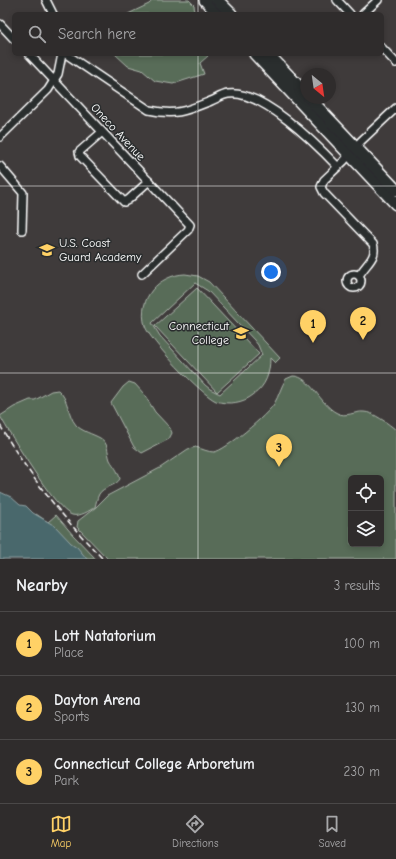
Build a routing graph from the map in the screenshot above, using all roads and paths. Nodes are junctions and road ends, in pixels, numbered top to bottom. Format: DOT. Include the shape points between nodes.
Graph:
graph roads {
  1 [pos="46,0"];
  2 [pos="337,0"];
  3 [pos="378,0"];
  4 [pos="211,1"];
  5 [pos="52,12"];
  6 [pos="217,12"];
  7 [pos="228,12"];
  8 [pos="348,12"];
  9 [pos="365,12"];
  10 [pos="0,24"];
  11 [pos="12,37"];
  12 [pos="384,50"];
  13 [pos="30,56"];
  14 [pos="62,56"];
  15 [pos="69,56"];
  16 [pos="257,56"];
  17 [pos="270,56"];
  18 [pos="396,63"];
  19 [pos="54,81"];
  20 [pos="300,88"];
  21 [pos="314,104"];
  22 [pos="396,108"];
  23 [pos="102,132"];
  24 [pos="0,136"];
  25 [pos="352,151"];
  26 [pos="0,166"];
  27 [pos="338,167"];
  28 [pos="149,181"];
  29 [pos="396,190"];
  30 [pos="396,204"];
  31 [pos="22,230"];
  32 [pos="142,274"];
  33 [pos="359,276"];
  1 -- 5 [label="street"];
  2 -- 8 [label="street"];
  3 -- 9 [label="street"];
  4 -- 6 [label="highway"];
  4 -- 7 [label="highway"];
  10 -- 11 [label="street"];
  12 -- 18 [label="street"];
  13 -- 19 [label="street, Oneco Avenue"];
  14 -- 19 [label="street"];
  15 -- 27 [label="street" via="136,102 156,112 179,113 227,94 252,98 269,107 314,141"];
  16 -- 25 [label="highway"];
  17 -- 20 [label="highway"];
  19 -- 23 [label="street, Oneco Avenue"];
  19 -- 24 [label="street" via="41,98"];
  21 -- 25 [label="highway"];
  22 -- 25 [label="street"];
  23 -- 28 [label="street, Oneco Avenue"];
  23 -- 28 [label="street" via="79,152 80,156 124,202"];
  25 -- 27 [label="street"];
  25 -- 29 [label="highway"];
  25 -- 30 [label="highway"];
  26 -- 31 [label="street" via="23,193"];
  27 -- 33 [label="street" via="323,182 322,190 375,248 374,256"];
  28 -- 32 [label="street, Oneco Avenue" via="190,226"];
}
